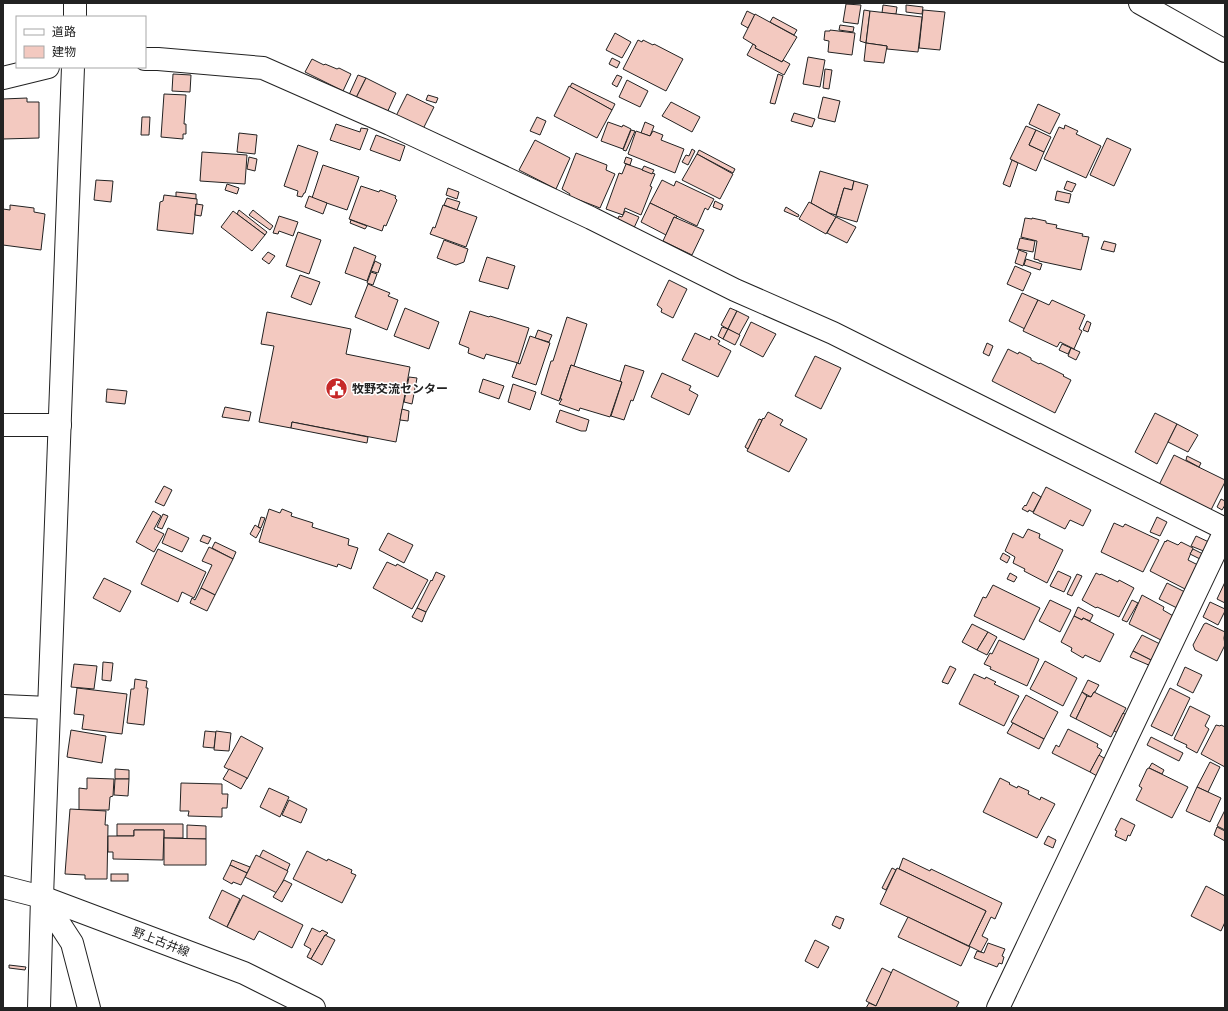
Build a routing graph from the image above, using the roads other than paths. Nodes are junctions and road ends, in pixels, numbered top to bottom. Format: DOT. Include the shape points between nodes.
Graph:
graph roads {
  1 [pos="75,3"];
  2 [pos="1140,3"];
  3 [pos="75,16"];
  4 [pos="1225,51"];
  5 [pos="146,59"];
  6 [pos="44,68"];
  7 [pos="73,68"];
  8 [pos="3,78"];
  9 [pos="3,425"];
  10 [pos="60,425"];
  11 [pos="1225,530"];
  12 [pos="3,706"];
  13 [pos="49,708"];
  14 [pos="3,887"];
  15 [pos="42,897"];
  16 [pos="39,1008"];
  17 [pos="89,1008"];
  18 [pos="314,1008"];
  19 [pos="998,1008"];
  1 -- 3 [label="street"];
  2 -- 4 [label="street"];
  5 -- 11 [label="street" via="263,68 404,130 598,221 735,290 832,333"];
  6 -- 8 [label="street"];
  7 -- 10 [label="street"];
  9 -- 10 [label="street"];
  10 -- 13 [label="street"];
  11 -- 19 [label="street"];
  12 -- 13 [label="street"];
  13 -- 15 [label="street"];
  14 -- 15 [label="street, 野上古井線"];
  15 -- 16 [label="street"];
  15 -- 17 [label="street" via="72,943"];
  15 -- 18 [label="street, 野上古井線" via="244,973"];
}
